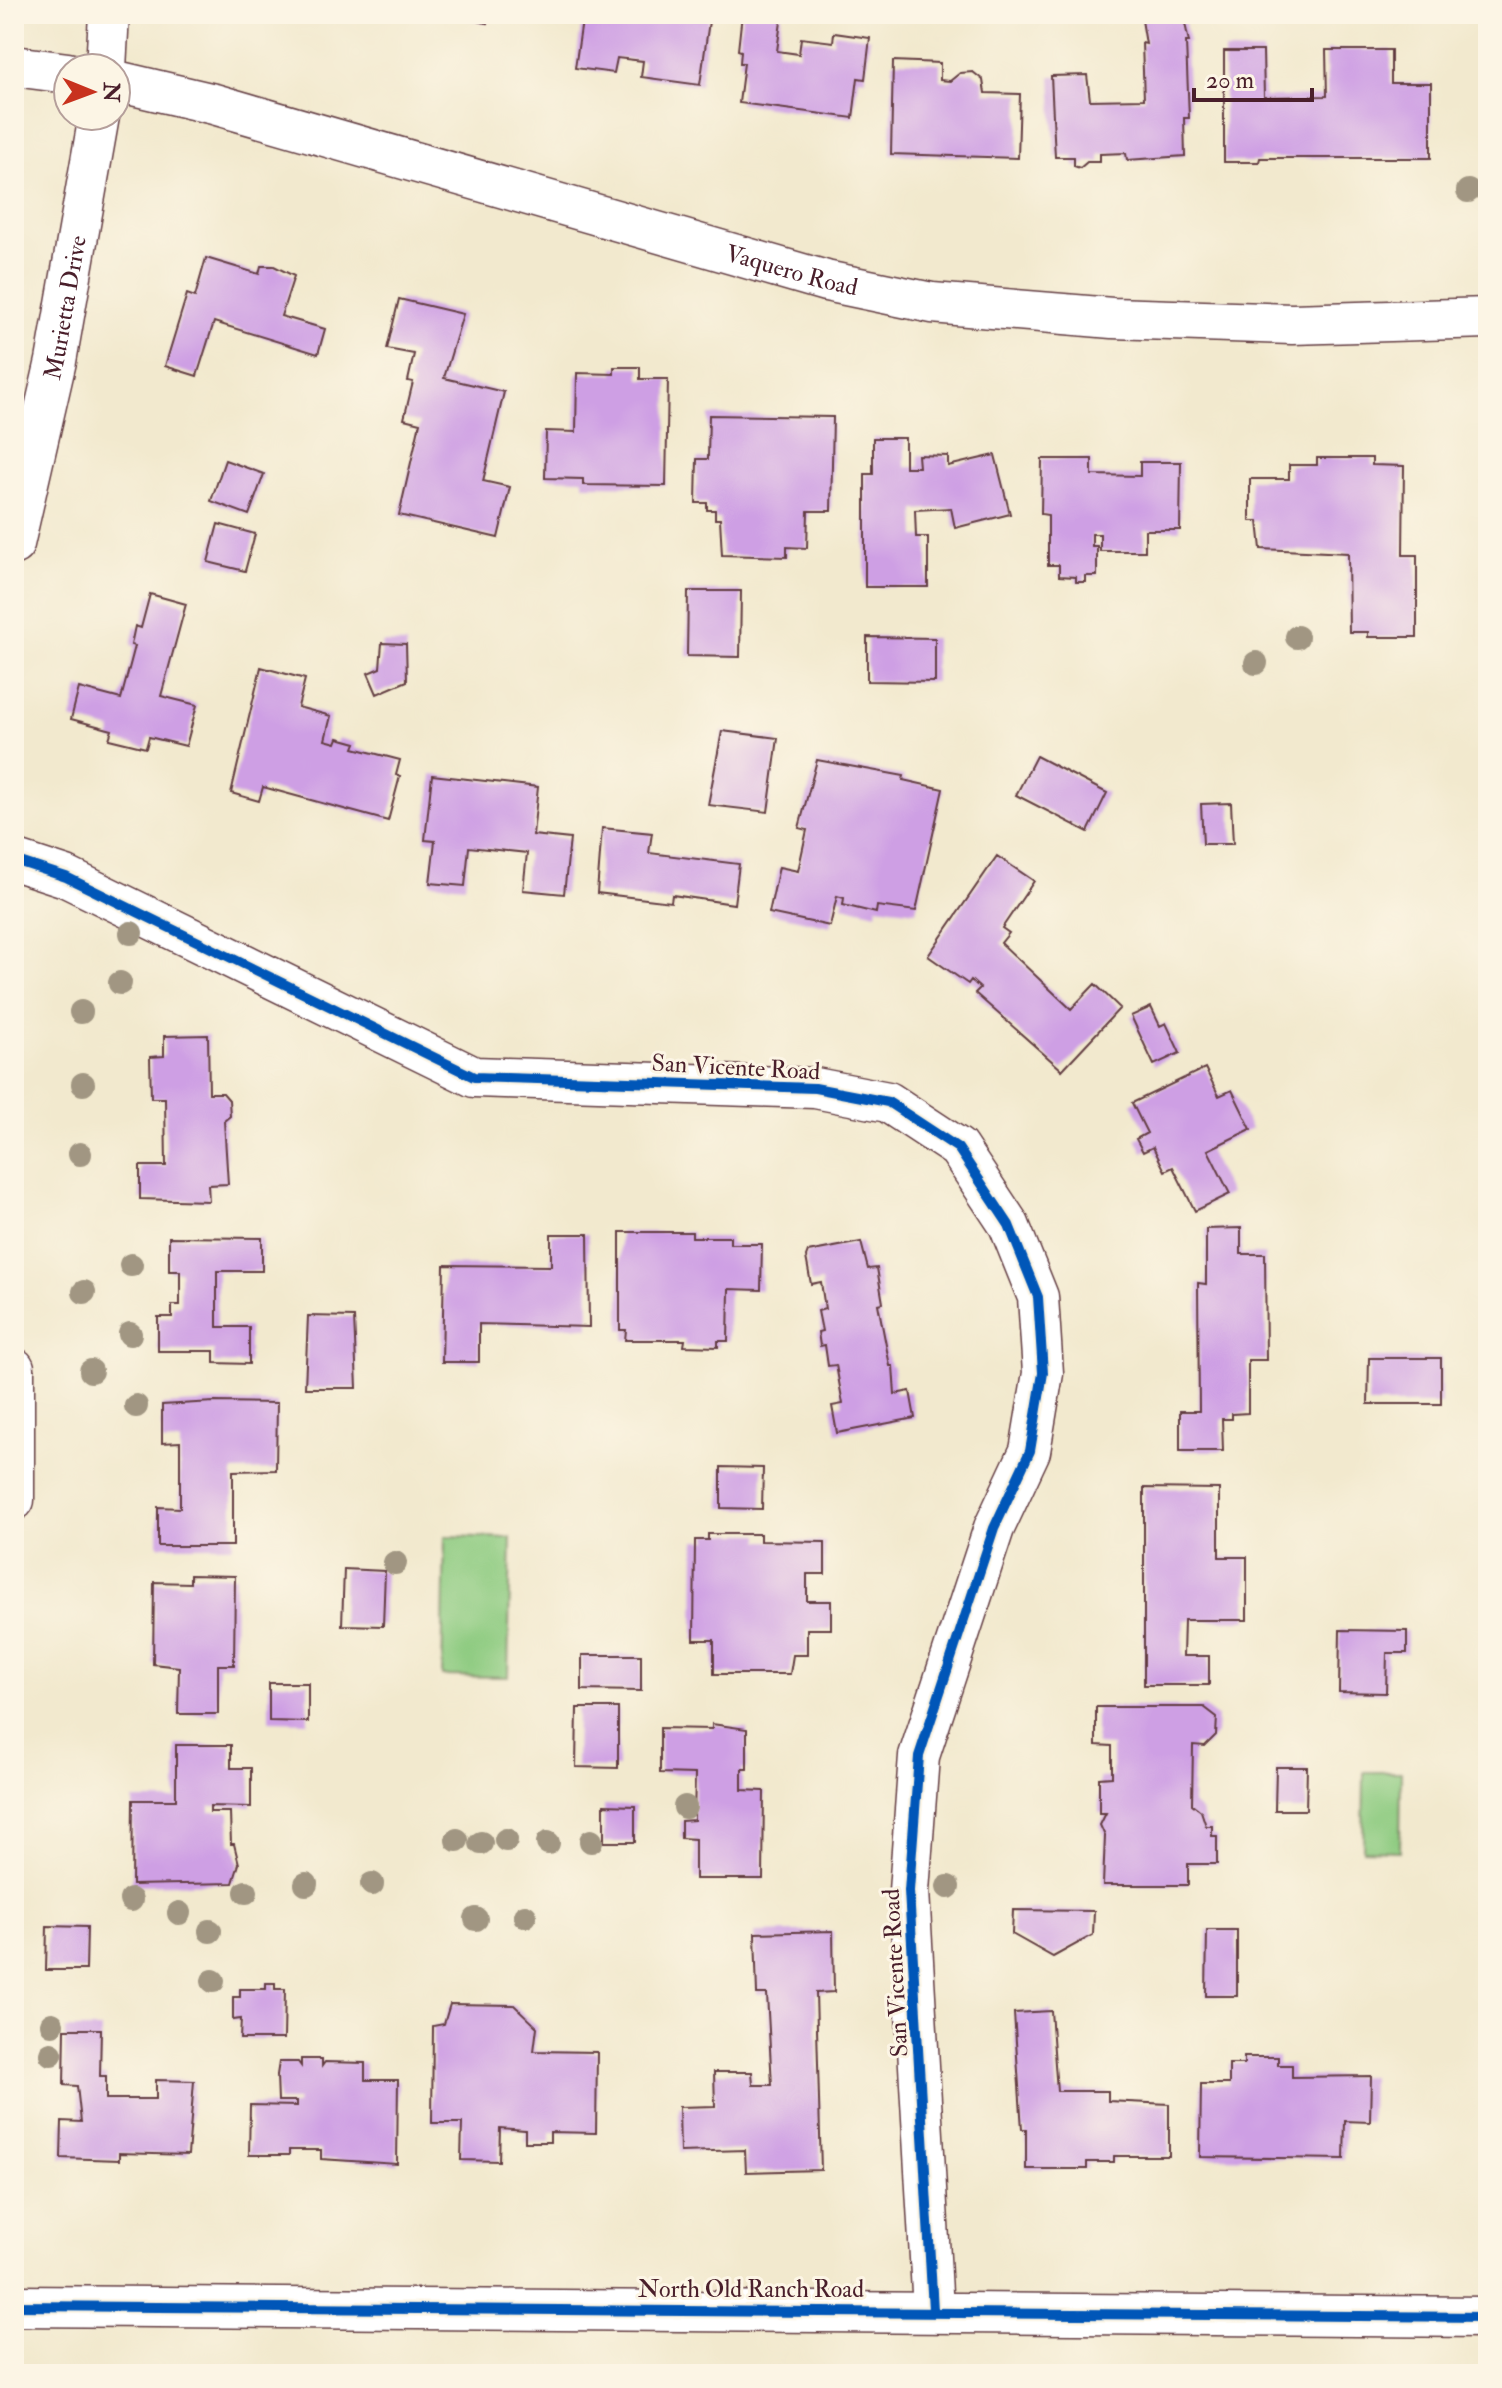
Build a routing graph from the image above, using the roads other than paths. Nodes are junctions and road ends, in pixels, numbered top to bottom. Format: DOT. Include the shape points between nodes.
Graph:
graph roads {
  1 [pos="109,14"];
  2 [pos="107,52"];
  3 [pos="14,66"];
  4 [pos="52,71"];
  5 [pos="132,85"];
  6 [pos="96,132"];
  7 [pos="1488,318"];
  8 [pos="14,544"];
  9 [pos="14,860"];
  10 [pos="14,1368"];
  11 [pos="14,1500"];
  12 [pos="14,2306"];
  13 [pos="933,2310"];
  14 [pos="1488,2317"];
  1 -- 2 [label="street"];
  3 -- 4 [label="street"];
  5 -- 7 [label="street, Vaquero Road" via="826,281 932,303 1112,318 1277,323"];
  6 -- 8 [label="street, Murietta Drive" via="56,361"];
  9 -- 13 [label="street, San Vicente Road" via="66,877 474,1077 815,1088 888,1102 958,1148 1009,1225 1038,1297 1043,1373 1030,1451 994,1528 919,1756 909,1891"];
  10 -- 11 [label="street"];
  12 -- 13 [label="street, North Old Ranch Road"];
  13 -- 14 [label="street, North Old Ranch Road"];
}
